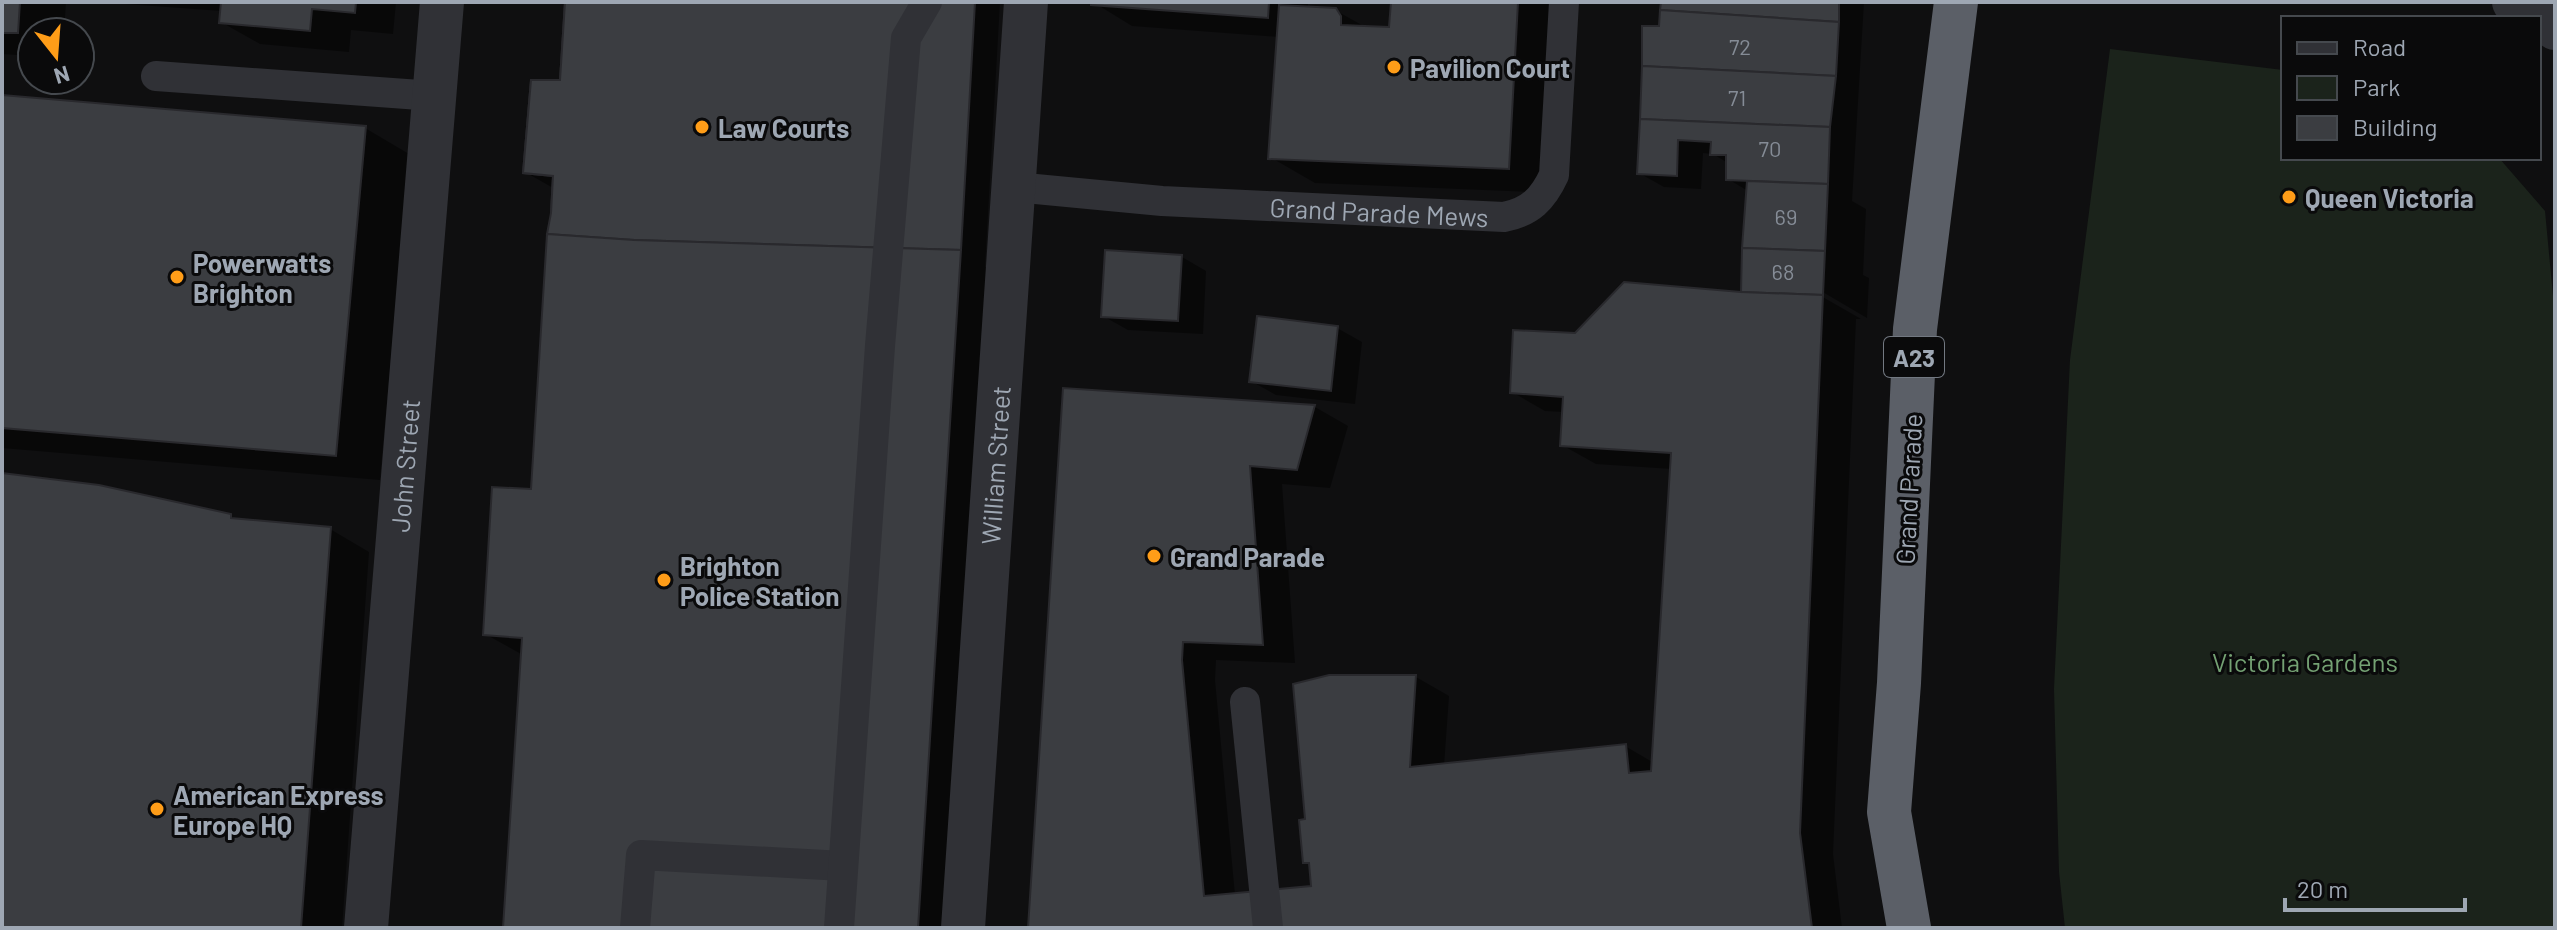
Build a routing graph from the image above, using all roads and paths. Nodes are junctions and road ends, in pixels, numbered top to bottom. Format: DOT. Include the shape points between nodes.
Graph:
graph roads {
  1 [pos="442,2"];
  2 [pos="927,2"];
  3 [pos="1026,2"];
  4 [pos="1564,2"];
  5 [pos="1956,2"];
  6 [pos="2514,2"];
  7 [pos="2555,28"];
  8 [pos="156,76"];
  9 [pos="434,96"];
  10 [pos="1014,187"];
  11 [pos="1245,702"];
  12 [pos="843,866"];
  13 [pos="366,928"];
  14 [pos="635,928"];
  15 [pos="839,928"];
  16 [pos="963,928"];
  17 [pos="1268,928"];
  18 [pos="1909,928"];
  1 -- 9 [label="street, John Street"];
  2 -- 12 [label="lane" via="906,38"];
  3 -- 10 [label="street, William Street"];
  4 -- 10 [label="lane, Grand Parade Mews" via="1554,175 1541,199 1520,214 1162,201"];
  5 -- 18 [label="highway, Grand Parade / A23" via="1915,329 1889,812"];
  6 -- 7 [label="street" via="2543,15"];
  8 -- 9 [label="lane"];
  9 -- 13 [label="street, John Street"];
  10 -- 16 [label="street, William Street"];
  11 -- 17 [label="lane"];
  12 -- 14 [label="lane" via="641,855"];
  12 -- 15 [label="lane"];
}
